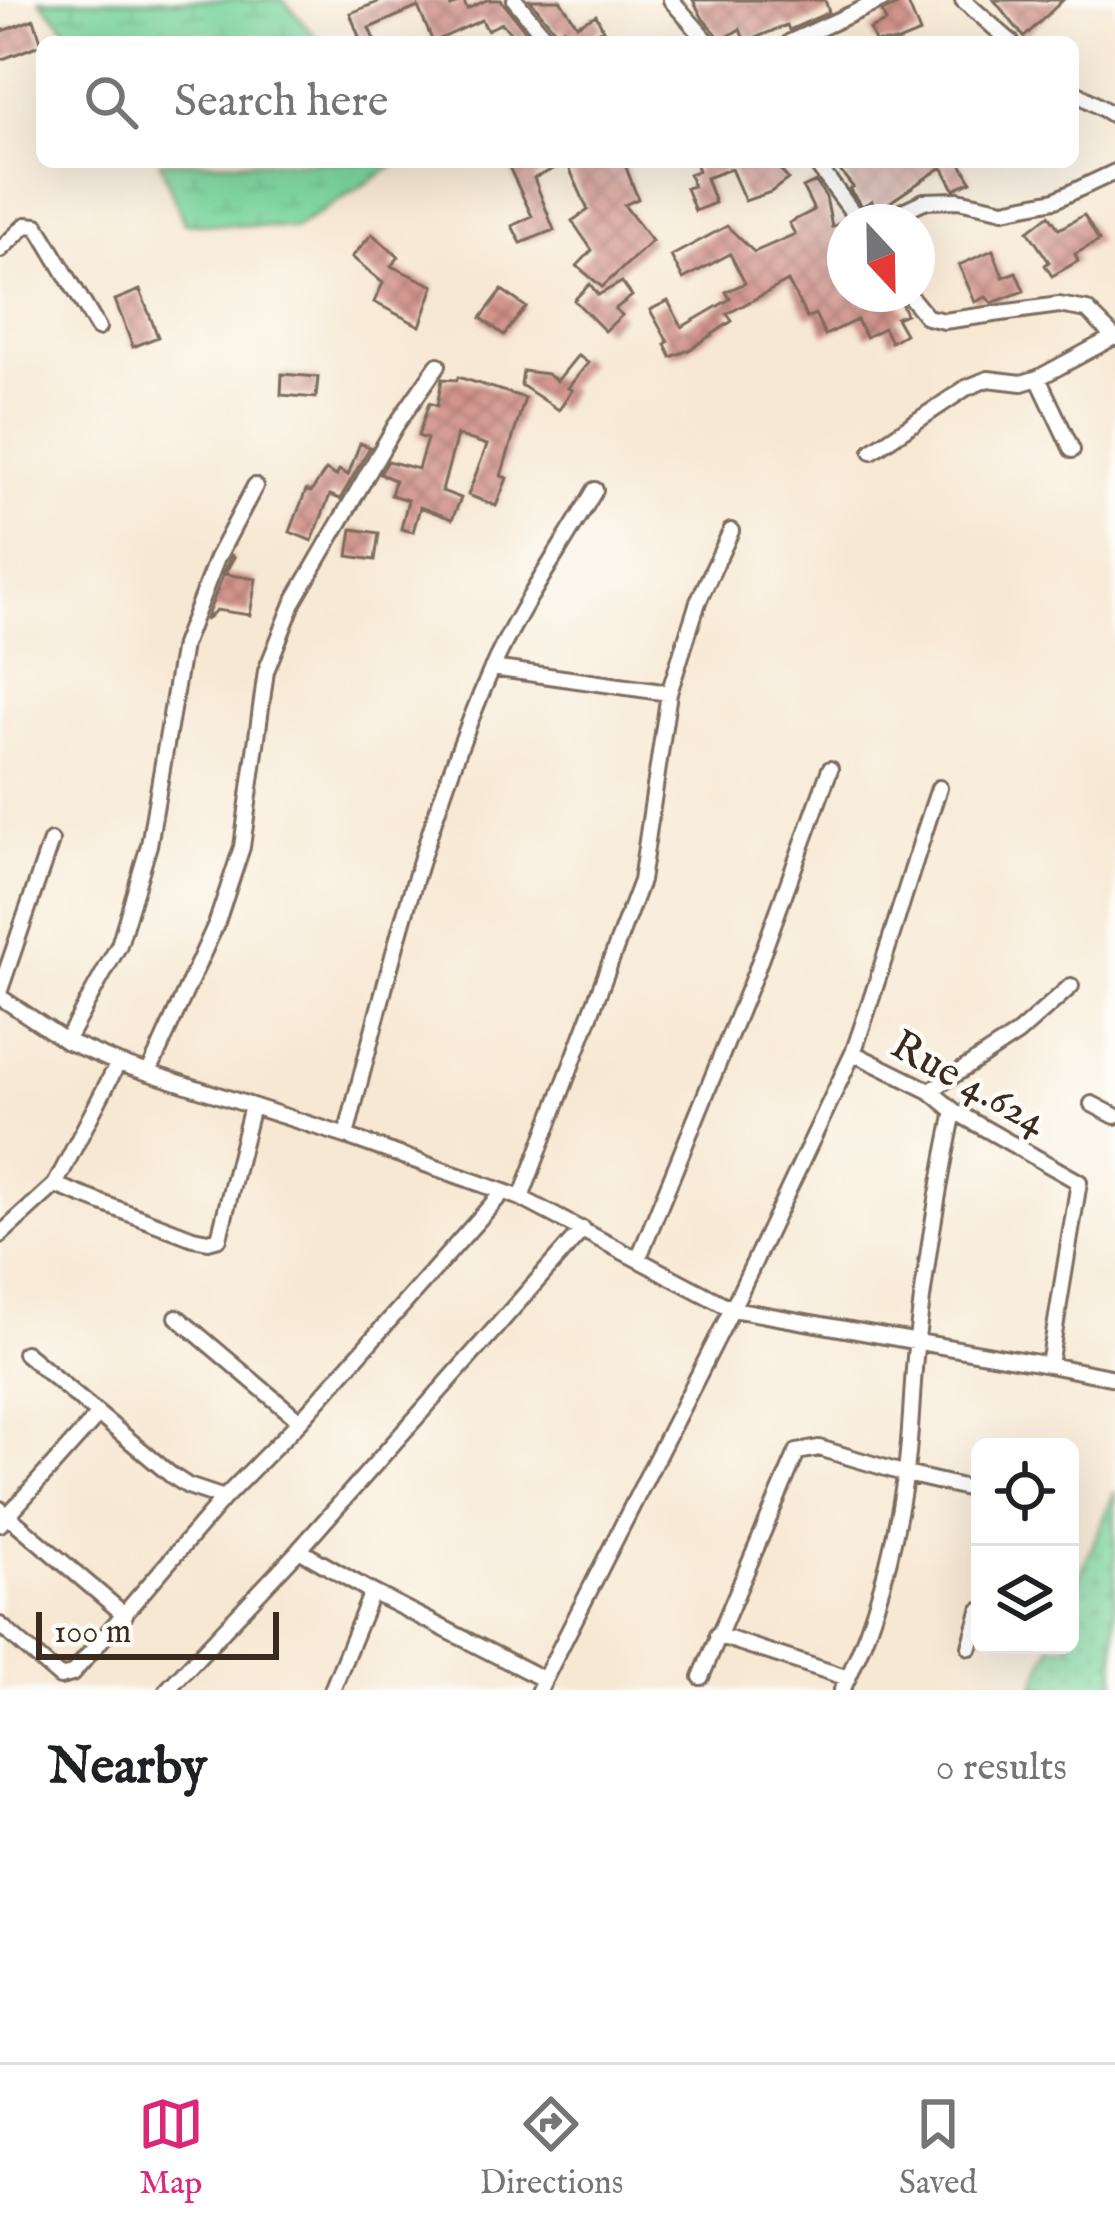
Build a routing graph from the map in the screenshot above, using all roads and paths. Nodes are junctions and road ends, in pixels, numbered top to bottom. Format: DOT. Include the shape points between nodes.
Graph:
graph roads {
  1 [pos="515,0"];
  2 [pos="671,0"];
  3 [pos="882,0"];
  4 [pos="963,0"];
  5 [pos="544,36"];
  6 [pos="703,36"];
  7 [pos="803,36"];
  8 [pos="1004,36"];
  9 [pos="1079,95"];
  10 [pos="1115,116"];
  11 [pos="820,168"];
  12 [pos="1115,172"];
  13 [pos="846,204"];
  14 [pos="920,204"];
  15 [pos="0,250"];
  16 [pos="924,312"];
  17 [pos="98,328"];
  18 [pos="1114,337"];
  19 [pos="438,365"];
  20 [pos="1038,378"];
  21 [pos="1072,450"];
  22 [pos="872,452"];
  23 [pos="255,486"];
  24 [pos="596,490"];
  25 [pos="731,531"];
  26 [pos="492,668"];
  27 [pos="669,694"];
  28 [pos="830,769"];
  29 [pos="939,788"];
  30 [pos="51,841"];
  31 [pos="1071,986"];
  32 [pos="0,993"];
  33 [pos="66,1041"];
  34 [pos="853,1053"];
  35 [pos="118,1063"];
  36 [pos="149,1072"];
  37 [pos="930,1091"];
  38 [pos="1092,1105"];
  39 [pos="252,1106"];
  40 [pos="954,1111"];
  41 [pos="1115,1116"];
  42 [pos="346,1136"];
  43 [pos="56,1185"];
  44 [pos="503,1192"];
  45 [pos="521,1198"];
  46 [pos="583,1229"];
  47 [pos="0,1235"];
  48 [pos="639,1258"];
  49 [pos="732,1309"];
  50 [pos="177,1317"];
  51 [pos="916,1344"];
  52 [pos="25,1354"];
  53 [pos="1049,1364"];
  54 [pos="1115,1378"];
  55 [pos="98,1414"];
  56 [pos="300,1420"];
  57 [pos="906,1474"];
  58 [pos="971,1489"];
  59 [pos="224,1498"];
  60 [pos="2,1516"];
  61 [pos="299,1550"];
  62 [pos="372,1592"];
  63 [pos="125,1615"];
  64 [pos="0,1625"];
  65 [pos="717,1635"];
  66 [pos="971,1643"];
  67 [pos="970,1647"];
  68 [pos="701,1677"];
  69 [pos="845,1684"];
  70 [pos="541,1685"];
  71 [pos="167,1690"];
  72 [pos="332,1690"];
  1 -- 5 [label="street"];
  2 -- 6 [label="street"];
  3 -- 7 [label="street"];
  4 -- 8 [label="street"];
  9 -- 10 [label="street"];
  11 -- 13 [label="street"];
  12 -- 14 [label="street" via="1055,200 1004,210 958,200"];
  15 -- 17 [label="street" via="37,226"];
  16 -- 18 [label="street" via="944,321 1059,305 1087,310"];
  18 -- 20 [label="street"];
  19 -- 36 [label="street" via="396,425 280,636 266,671 242,847 218,922"];
  20 -- 21 [label="street"];
  20 -- 22 [label="street" via="966,388"];
  23 -- 33 [label="street" via="183,645 149,845 119,945"];
  24 -- 26 [label="street"];
  25 -- 27 [label="street"];
  26 -- 27 [label="street"];
  26 -- 42 [label="street" via="406,902"];
  27 -- 45 [label="street" via="641,881"];
  28 -- 48 [label="street"];
  29 -- 34 [label="street"];
  30 -- 32 [label="street"];
  31 -- 37 [label="street" via="1017,1034"];
  32 -- 33 [label="street"];
  33 -- 35 [label="street"];
  34 -- 37 [label="street, Rue 4.624"];
  34 -- 49 [label="street, Rue 4.624"];
  35 -- 36 [label="street"];
  35 -- 43 [label="street"];
  36 -- 39 [label="street"];
  37 -- 40 [label="street, Rue 4.624"];
  38 -- 41 [label="street"];
  39 -- 42 [label="street"];
  39 -- 43 [label="street" via="219,1238 193,1238"];
  40 -- 51 [label="street"];
  40 -- 53 [label="street, Rue 4.624" via="1079,1182"];
  42 -- 44 [label="street"];
  43 -- 47 [label="street"];
  44 -- 45 [label="street"];
  44 -- 56 [label="street"];
  45 -- 46 [label="street"];
  46 -- 48 [label="street"];
  46 -- 61 [label="street"];
  48 -- 49 [label="street"];
  49 -- 51 [label="street"];
  49 -- 70 [label="street, Rue 4.624"];
  50 -- 56 [label="street"];
  51 -- 53 [label="street"];
  51 -- 57 [label="street"];
  52 -- 55 [label="street"];
  53 -- 54 [label="street"];
  55 -- 59 [label="street" via="171,1475"];
  55 -- 60 [label="street"];
  56 -- 59 [label="street"];
  57 -- 58 [label="street"];
  57 -- 65 [label="street" via="819,1448 797,1452"];
  57 -- 69 [label="street" via="892,1545"];
  59 -- 63 [label="street"];
  60 -- 63 [label="street"];
  61 -- 62 [label="street"];
  61 -- 71 [label="street"];
  62 -- 70 [label="street"];
  62 -- 72 [label="street"];
  63 -- 64 [label="street" via="66,1678"];
  65 -- 68 [label="street"];
  65 -- 69 [label="street"];
  66 -- 67 [label="street"];
}
